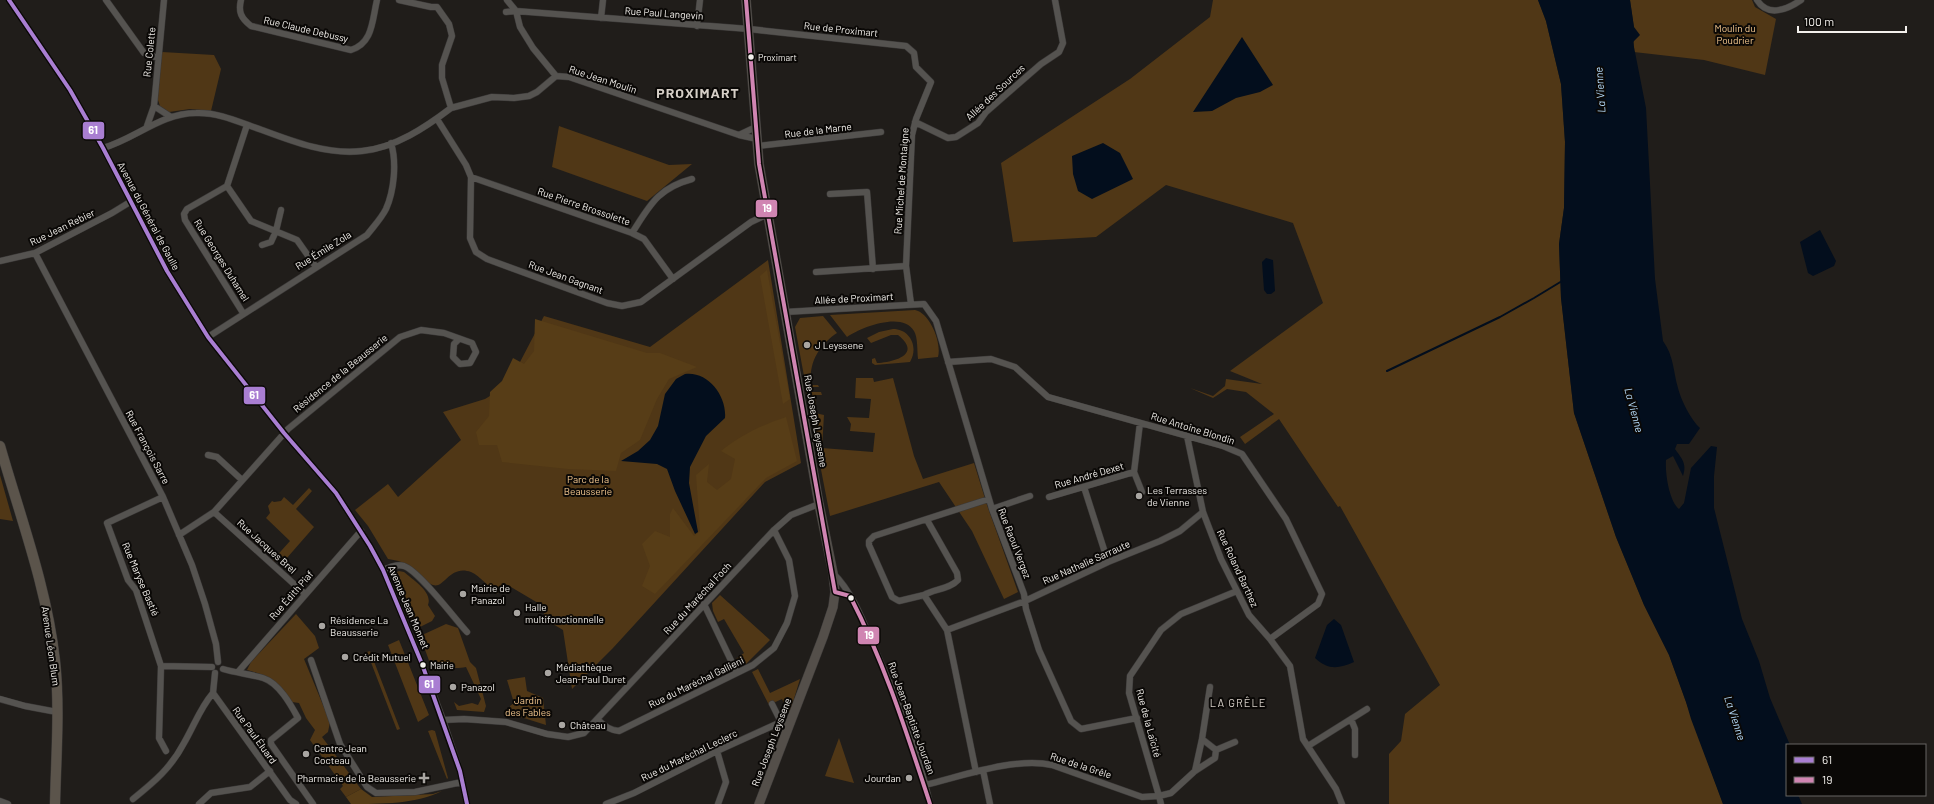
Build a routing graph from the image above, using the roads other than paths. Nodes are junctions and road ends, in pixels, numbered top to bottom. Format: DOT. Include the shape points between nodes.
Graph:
graph roads {
  1 [pos="9,0"];
  2 [pos="106,0"];
  3 [pos="164,0"];
  4 [pos="241,0"];
  5 [pos="377,0"];
  6 [pos="399,0"];
  7 [pos="507,0"];
  8 [pos="603,0"];
  9 [pos="700,0"];
  10 [pos="746,0"];
  11 [pos="1056,0"];
  12 [pos="1757,0"];
  13 [pos="1802,0"];
  14 [pos="516,11"];
  15 [pos="506,12"];
  16 [pos="601,18"];
  17 [pos="697,26"];
  18 [pos="749,29"];
  19 [pos="158,58"];
  20 [pos="916,67"];
  21 [pos="556,76"];
  22 [pos="154,106"];
  23 [pos="451,108"];
  24 [pos="171,117"];
  25 [pos="437,118"];
  26 [pos="915,122"];
  27 [pos="248,125"];
  28 [pos="147,126"];
  29 [pos="756,127"];
  30 [pos="881,132"];
  31 [pos="738,135"];
  32 [pos="391,143"];
  33 [pos="757,143"];
  34 [pos="103,148"];
  35 [pos="471,177"];
  36 [pos="692,179"];
  37 [pos="227,186"];
  38 [pos="830,194"];
  39 [pos="130,202"];
  40 [pos="281,210"];
  41 [pos="768,214"];
  42 [pos="276,231"];
  43 [pos="632,232"];
  44 [pos="262,245"];
  45 [pos="35,253"];
  46 [pos="0,261"];
  47 [pos="906,266"];
  48 [pos="316,267"];
  49 [pos="873,268"];
  50 [pos="816,272"];
  51 [pos="673,279"];
  52 [pos="911,304"];
  53 [pos="924,304"];
  54 [pos="243,312"];
  55 [pos="785,312"];
  56 [pos="208,337"];
  57 [pos="458,340"];
  58 [pos="948,362"];
  59 [pos="1140,423"];
  60 [pos="284,433"];
  61 [pos="1187,436"];
  62 [pos="0,446"];
  63 [pos="208,455"];
  64 [pos="1134,472"];
  65 [pos="242,480"];
  66 [pos="1084,487"];
  67 [pos="1142,492"];
  68 [pos="1030,496"];
  69 [pos="1049,497"];
  70 [pos="163,498"];
  71 [pos="989,499"];
  72 [pos="819,504"];
  73 [pos="992,509"];
  74 [pos="214,512"];
  75 [pos="1203,512"];
  76 [pos="927,520"];
  77 [pos="774,530"];
  78 [pos="361,531"];
  79 [pos="179,535"];
  80 [pos="1108,562"];
  81 [pos="383,570"];
  82 [pos="834,573"];
  83 [pos="1236,591"];
  84 [pos="835,592"];
  85 [pos="305,594"];
  86 [pos="924,595"];
  87 [pos="850,596"];
  88 [pos="1025,601"];
  89 [pos="704,604"];
  90 [pos="947,630"];
  91 [pos="467,632"];
  92 [pos="1270,639"];
  93 [pos="311,660"];
  94 [pos="218,662"];
  95 [pos="161,666"];
  96 [pos="223,669"];
  97 [pos="214,670"];
  98 [pos="238,672"];
  99 [pos="737,673"];
  100 [pos="1210,687"];
  101 [pos="213,693"];
  102 [pos="0,699"];
  103 [pos="772,704"];
  104 [pos="1367,709"];
  105 [pos="57,712"];
  106 [pos="1137,718"];
  107 [pos="1351,719"];
  108 [pos="443,720"];
  109 [pos="598,720"];
  110 [pos="785,723"];
  111 [pos="1202,739"];
  112 [pos="1235,742"];
  113 [pos="1308,746"];
  114 [pos="1216,750"];
  115 [pos="166,751"];
  116 [pos="717,751"];
  117 [pos="1355,755"];
  118 [pos="983,770"];
  119 [pos="270,771"];
  120 [pos="1195,771"];
  121 [pos="976,772"];
  122 [pos="462,782"];
  123 [pos="925,785"];
  124 [pos="1159,796"];
  125 [pos="132,799"];
  126 [pos="0,801"];
  127 [pos="618,802"];
  128 [pos="8,804"];
  129 [pos="55,804"];
  130 [pos="199,804"];
  131 [pos="296,804"];
  132 [pos="313,804"];
  133 [pos="468,804"];
  134 [pos="606,804"];
  135 [pos="718,804"];
  136 [pos="759,804"];
  137 [pos="930,804"];
  138 [pos="990,804"];
  139 [pos="1162,804"];
  140 [pos="1342,804"];
  1 -- 34 [label="street, Avenue du Général de Gaulle" via="70,90"];
  2 -- 19 [label="street" via="144,53"];
  3 -- 19 [label="street, Rue Colette"];
  4 -- 5 [label="street, Rue Claude Debussy" via="239,8 242,19 251,26 351,50 361,47 368,39"];
  6 -- 23 [label="street" via="430,8 437,7 449,24 452,36 442,65 442,78"];
  7 -- 14 [label="street"];
  8 -- 16 [label="street"];
  9 -- 17 [label="street"];
  10 -- 18 [label="street, Rue Joseph Leyssene"];
  11 -- 26 [label="street, Allée des Sources" via="1063,43 1059,52 1041,64 986,112 978,123 956,137 948,138"];
  12 -- 13 [label="street" via="1766,10 1775,11 1789,8"];
  14 -- 15 [label="street, Rue Paul Langevin"];
  14 -- 16 [label="street, Rue Paul Langevin"];
  14 -- 21 [label="street, Rue Jean Moulin" via="520,28"];
  16 -- 17 [label="street, Rue Paul Langevin"];
  17 -- 18 [label="street, Rue Paul Langevin"];
  18 -- 20 [label="street, Rue de Proximart" via="906,46 914,53"];
  18 -- 29 [label="street, Rue Joseph Leyssene"];
  19 -- 22 [label="street, Rue Colette"];
  20 -- 26 [label="street, Rue Michel de Montaigne" via="931,82"];
  21 -- 23 [label="street" via="529,96 492,97"];
  21 -- 31 [label="street, Rue Jean Moulin" via="569,76"];
  22 -- 24 [label="street"];
  22 -- 28 [label="street, Rue Colette"];
  23 -- 25 [label="street"];
  24 -- 27 [label="street" via="196,112 226,117"];
  24 -- 28 [label="street"];
  25 -- 32 [label="street"];
  25 -- 35 [label="street, Rue Jean Gagnant"];
  26 -- 47 [label="street, Rue Michel de Montaigne" via="912,135"];
  27 -- 32 [label="street" via="300,144 329,150 363,151"];
  27 -- 37 [label="street"];
  28 -- 34 [label="street"];
  29 -- 31 [label="street"];
  29 -- 33 [label="street, Rue Joseph Leyssene"];
  30 -- 33 [label="street, Rue de la Marne"];
  31 -- 33 [label="street, Rue Jean Moulin"];
  32 -- 48 [label="street, Rue Émile Zola" via="394,156 392,179 385,210 367,235"];
  33 -- 41 [label="street, Rue Joseph Leyssene"];
  34 -- 39 [label="street, Avenue du Général de Gaulle"];
  35 -- 43 [label="street, Rue Pierre Brossolette"];
  35 -- 51 [label="street, Rue Jean Gagnant" via="470,238 476,252 487,259 607,303 622,306 641,302"];
  36 -- 43 [label="street" via="676,183 655,198"];
  37 -- 42 [label="street" via="251,221"];
  37 -- 54 [label="street, Rue Georges Duhamel" via="187,209 184,214 185,220"];
  38 -- 49 [label="street" via="866,192"];
  39 -- 45 [label="street, Rue Jean Rebier" via="112,214"];
  39 -- 56 [label="street, Avenue du Général de Gaulle" via="167,271"];
  40 -- 42 [label="street"];
  41 -- 51 [label="street, Rue Jean Gagnant" via="751,222"];
  41 -- 55 [label="street, Rue Joseph Leyssene"];
  42 -- 44 [label="street" via="271,242"];
  42 -- 48 [label="street" via="298,240"];
  43 -- 51 [label="street, Rue Pierre Brossolette" via="644,239"];
  45 -- 46 [label="street, Rue Jean Rebier"];
  45 -- 70 [label="street, Rue François Sarre"];
  47 -- 49 [label="street"];
  47 -- 52 [label="street, Rue Michel de Montaigne"];
  48 -- 54 [label="street, Rue Émile Zola"];
  49 -- 50 [label="street"];
  52 -- 53 [label="street, Allée de Proximart"];
  52 -- 55 [label="street, Allée de Proximart"];
  53 -- 58 [label="street, Rue Raoul Vergez" via="936,321"];
  54 -- 56 [label="street, Rue Émile Zola"];
  55 -- 72 [label="street, Rue Joseph Leyssene"];
  56 -- 60 [label="street, Avenue du Général de Gaulle"];
  57 -- 60 [label="street, Résidence de la Beausserie" via="444,334 421,330 400,338"];
  58 -- 59 [label="street, Rue Antoine Blondin" via="991,359 1015,367 1048,397"];
  58 -- 71 [label="street, Rue Raoul Vergez"];
  59 -- 61 [label="street, Rue Antoine Blondin"];
  59 -- 64 [label="street, Rue André Dexet"];
  60 -- 65 [label="street, Résidence de la Beausserie"];
  60 -- 78 [label="street, Avenue Jean Monnet" via="336,493"];
  61 -- 75 [label="street, Rue Roland Barthez"];
  61 -- 92 [label="street, Rue Antoine Blondin" via="1242,454 1286,519 1322,594 1318,604"];
  62 -- 105 [label="main road, Avenue Léon Blum" via="49,622 55,661"];
  63 -- 65 [label="street" via="217,457"];
  64 -- 66 [label="street, Rue André Dexet"];
  64 -- 67 [label="street, Rue André Dexet"];
  65 -- 74 [label="street, Résidence de la Beausserie"];
  66 -- 69 [label="street, Rue André Dexet"];
  66 -- 80 [label="street"];
  68 -- 73 [label="street"];
  70 -- 79 [label="street, Rue François Sarre"];
  70 -- 95 [label="street, Rue Maryse Bastié" via="107,523 128,580 136,590"];
  71 -- 73 [label="street, Rue Raoul Vergez"];
  71 -- 76 [label="street"];
  72 -- 77 [label="street, Rue du Maréchal Foch" via="791,515"];
  72 -- 82 [label="street, Rue Joseph Leyssene"];
  73 -- 88 [label="street, Rue Raoul Vergez"];
  74 -- 79 [label="street, Résidence de la Beausserie"];
  74 -- 85 [label="street, Rue Jacques Brel"];
  75 -- 80 [label="street, Rue Nathalie Sarraute" via="1180,531"];
  75 -- 83 [label="street, Rue Roland Barthez"];
  76 -- 86 [label="street" via="958,580 954,585"];
  76 -- 86 [label="street" via="874,536 869,541 892,597 898,601"];
  77 -- 89 [label="street, Rue du Maréchal Foch"];
  77 -- 99 [label="street, Rue du Maréchal Gallieni" via="789,560 795,596 787,623 774,648 753,665"];
  78 -- 81 [label="street, Avenue Jean Monnet"];
  78 -- 85 [label="street, Rue Édith Piaf"];
  79 -- 94 [label="street, Rue François Sarre" via="206,604"];
  80 -- 88 [label="street, Rue Nathalie Sarraute"];
  81 -- 91 [label="street" via="395,566 410,569"];
  81 -- 108 [label="street, Avenue Jean Monnet"];
  82 -- 84 [label="street, Rue Joseph Leyssene"];
  82 -- 87 [label="street, Rue Jean-Baptiste Jourdan" via="845,584"];
  83 -- 92 [label="street, Rue Roland Barthez" via="1249,615"];
  83 -- 106 [label="street, Rue de la Laïcité" via="1181,614 1161,630 1130,676 1129,693"];
  84 -- 87 [label="street"];
  84 -- 110 [label="street, Rue Joseph Leyssene" via="823,637"];
  85 -- 98 [label="street, Rue Édith Piaf"];
  86 -- 90 [label="street"];
  87 -- 123 [label="street, Rue Jean-Baptiste Jourdan" via="894,690"];
  88 -- 90 [label="street, Rue Nathalie Sarraute"];
  88 -- 106 [label="street, Rue Raoul Vergez" via="1039,650 1071,720 1081,729"];
  89 -- 99 [label="street"];
  89 -- 109 [label="street, Rue du Maréchal Foch"];
  90 -- 121 [label="street"];
  92 -- 113 [label="street, Rue Roland Barthez" via="1290,666 1303,739"];
  93 -- 122 [label="street" via="340,744 367,788 376,792 416,792"];
  94 -- 96 [label="street" via="222,664"];
  94 -- 97 [label="street" via="213,664"];
  95 -- 97 [label="street"];
  95 -- 115 [label="street, Rue Maryse Bastié" via="159,738"];
  96 -- 97 [label="street" via="221,672"];
  96 -- 98 [label="street"];
  97 -- 101 [label="street"];
  98 -- 132 [label="street" via="264,678 272,683 298,718 271,740 271,744"];
  99 -- 109 [label="street, Rue du Maréchal Gallieni" via="619,731 606,727"];
  100 -- 111 [label="street"];
  101 -- 119 [label="street, Rue Paul Éluard"];
  101 -- 125 [label="street" via="205,702 184,744 166,770 159,779"];
  102 -- 105 [label="street"];
  103 -- 110 [label="street"];
  104 -- 107 [label="street"];
  105 -- 129 [label="main road, Avenue Léon Blum"];
  106 -- 124 [label="street, Rue de la Laïcité"];
  107 -- 113 [label="street"];
  107 -- 117 [label="street" via="1355,729"];
  108 -- 109 [label="street, Rue du Maréchal Foch" via="506,722 547,734 568,737 584,733"];
  108 -- 122 [label="street, Avenue Jean Monnet"];
  110 -- 116 [label="street, Rue du Maréchal Leclerc"];
  110 -- 136 [label="street, Rue Joseph Leyssene"];
  111 -- 114 [label="street"];
  111 -- 120 [label="street"];
  112 -- 114 [label="street, Rue de la Grêle"];
  113 -- 140 [label="street, Rue Roland Barthez" via="1336,789"];
  114 -- 120 [label="street, Rue de la Grêle" via="1215,758"];
  116 -- 127 [label="street, Rue du Maréchal Leclerc"];
  116 -- 135 [label="street" via="726,782"];
  118 -- 121 [label="street, Rue de la Grêle"];
  118 -- 124 [label="street, Rue de la Grêle" via="1037,762 1142,797"];
  118 -- 138 [label="street"];
  119 -- 130 [label="street" via="250,787 211,793"];
  119 -- 131 [label="street, Rue Paul Éluard" via="290,800"];
  120 -- 124 [label="street, Rue de la Grêle" via="1171,793"];
  121 -- 123 [label="street, Rue de la Grêle"];
  122 -- 133 [label="street, Avenue Jean Monnet"];
  123 -- 137 [label="street, Rue Jean-Baptiste Jourdan"];
  124 -- 139 [label="street"];
  126 -- 128 [label="street"];
  127 -- 134 [label="street, Rue du Maréchal Leclerc"];
}
